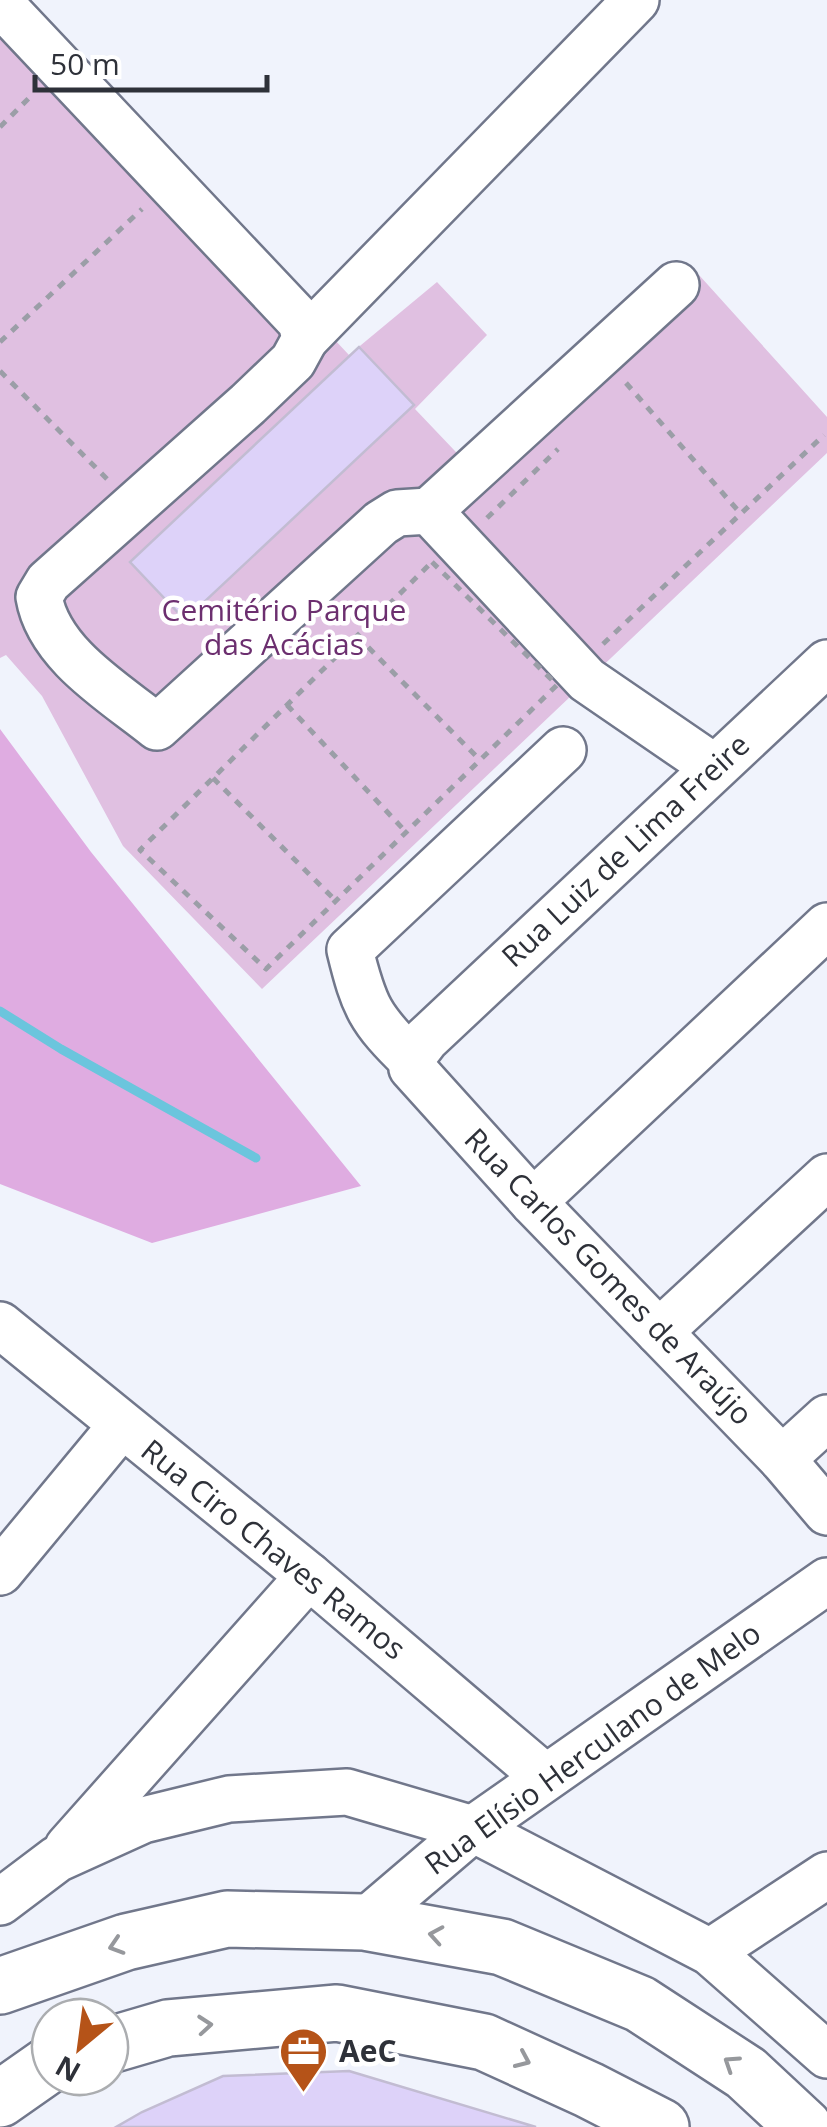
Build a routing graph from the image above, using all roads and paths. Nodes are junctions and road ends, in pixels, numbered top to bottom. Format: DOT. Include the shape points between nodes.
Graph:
graph roads {
  1 [pos="636,0"];
  2 [pos="0,3"];
  3 [pos="22,82"];
  4 [pos="0,127"];
  5 [pos="144,207"];
  6 [pos="676,285"];
  7 [pos="305,340"];
  8 [pos="0,342"];
  9 [pos="0,370"];
  10 [pos="626,383"];
  11 [pos="824,435"];
  12 [pos="569,438"];
  13 [pos="120,492"];
  14 [pos="430,511"];
  15 [pos="742,514"];
  16 [pos="484,520"];
  17 [pos="591,631"];
  18 [pos="356,636"];
  19 [pos="827,663"];
  20 [pos="287,706"];
  21 [pos="563,750"];
  22 [pos="480,760"];
  23 [pos="714,767"];
  24 [pos="213,778"];
  25 [pos="406,832"];
  26 [pos="336,901"];
  27 [pos="827,926"];
  28 [pos="419,1050"];
  29 [pos="827,1177"];
  30 [pos="533,1202"];
  31 [pos="0,1325"];
  32 [pos="659,1332"];
  33 [pos="827,1418"];
  34 [pos="121,1426"];
  35 [pos="782,1459"];
  36 [pos="827,1512"];
  37 [pos="0,1572"];
  38 [pos="310,1576"];
  39 [pos="827,1581"];
  40 [pos="546,1777"];
  41 [pos="474,1829"];
  42 [pos="57,1859"];
  43 [pos="827,1875"];
  44 [pos="0,1902"];
  45 [pos="364,1922"];
  46 [pos="710,1952"];
  47 [pos="0,1986"];
  48 [pos="130,2040"];
  49 [pos="827,2055"];
  50 [pos="30,2078"];
  51 [pos="0,2099"];
  52 [pos="661,2127"];
  53 [pos="804,2127"];
  1 -- 7 [label="street"];
  2 -- 7 [label="street" via="301,322"];
  3 -- 4 [label="path" via="34,94"];
  5 -- 8 [label="path"];
  6 -- 14 [label="street"];
  7 -- 14 [label="street" via="293,361 48,582 39,597 42,616 76,662 158,727 381,523 397,512"];
  9 -- 13 [label="path"];
  10 -- 15 [label="path"];
  11 -- 15 [label="path"];
  12 -- 16 [label="path"];
  14 -- 23 [label="street" via="587,680"];
  15 -- 17 [label="path" via="604,644"];
  18 -- 20 [label="path"];
  18 -- 22 [label="path"];
  18 -- 22 [label="path" via="432,562 557,685"];
  19 -- 23 [label="street, Rua Luiz de Lima Freire"];
  20 -- 24 [label="path"];
  20 -- 25 [label="path"];
  21 -- 28 [label="street, Rua Carlos Gomes de Araújo" via="350,950 362,999 382,1031"];
  22 -- 25 [label="path"];
  23 -- 28 [label="street, Rua Luiz de Lima Freire"];
  24 -- 26 [label="path"];
  24 -- 26 [label="path" via="140,850 266,969"];
  25 -- 26 [label="path"];
  27 -- 30 [label="street"];
  28 -- 30 [label="street, Rua Carlos Gomes de Araújo" via="415,1074"];
  29 -- 32 [label="street"];
  30 -- 32 [label="street, Rua Carlos Gomes de Araújo"];
  31 -- 34 [label="street, Rua Ciro Chaves Ramos"];
  32 -- 35 [label="street, Rua Carlos Gomes de Araújo"];
  33 -- 35 [label="street"];
  34 -- 37 [label="street"];
  34 -- 38 [label="street, Rua Ciro Chaves Ramos"];
  35 -- 36 [label="street, Rua Carlos Gomes de Araújo"];
  38 -- 40 [label="street, Rua Ciro Chaves Ramos"];
  38 -- 42 [label="street"];
  39 -- 40 [label="street, Rua Elísio Herculano de Melo"];
  40 -- 41 [label="street, Rua Elísio Herculano de Melo"];
  41 -- 42 [label="street" via="346,1792 228,1799 143,1820"];
  41 -- 45 [label="street, Rua Elísio Herculano de Melo"];
  41 -- 46 [label="street"];
  42 -- 44 [label="street"];
  43 -- 46 [label="street"];
  45 -- 47 [label="main road, one-way" via="227,1919 126,1942"];
  53 -- 45 [label="main road, one-way" via="746,2072 640,2004 502,1947"];
  46 -- 49 [label="street"];
  48 -- 52 [label="main road, one-way" via="168,2028 337,2014 484,2042"];
  50 -- 51 [label="main road"];
}
